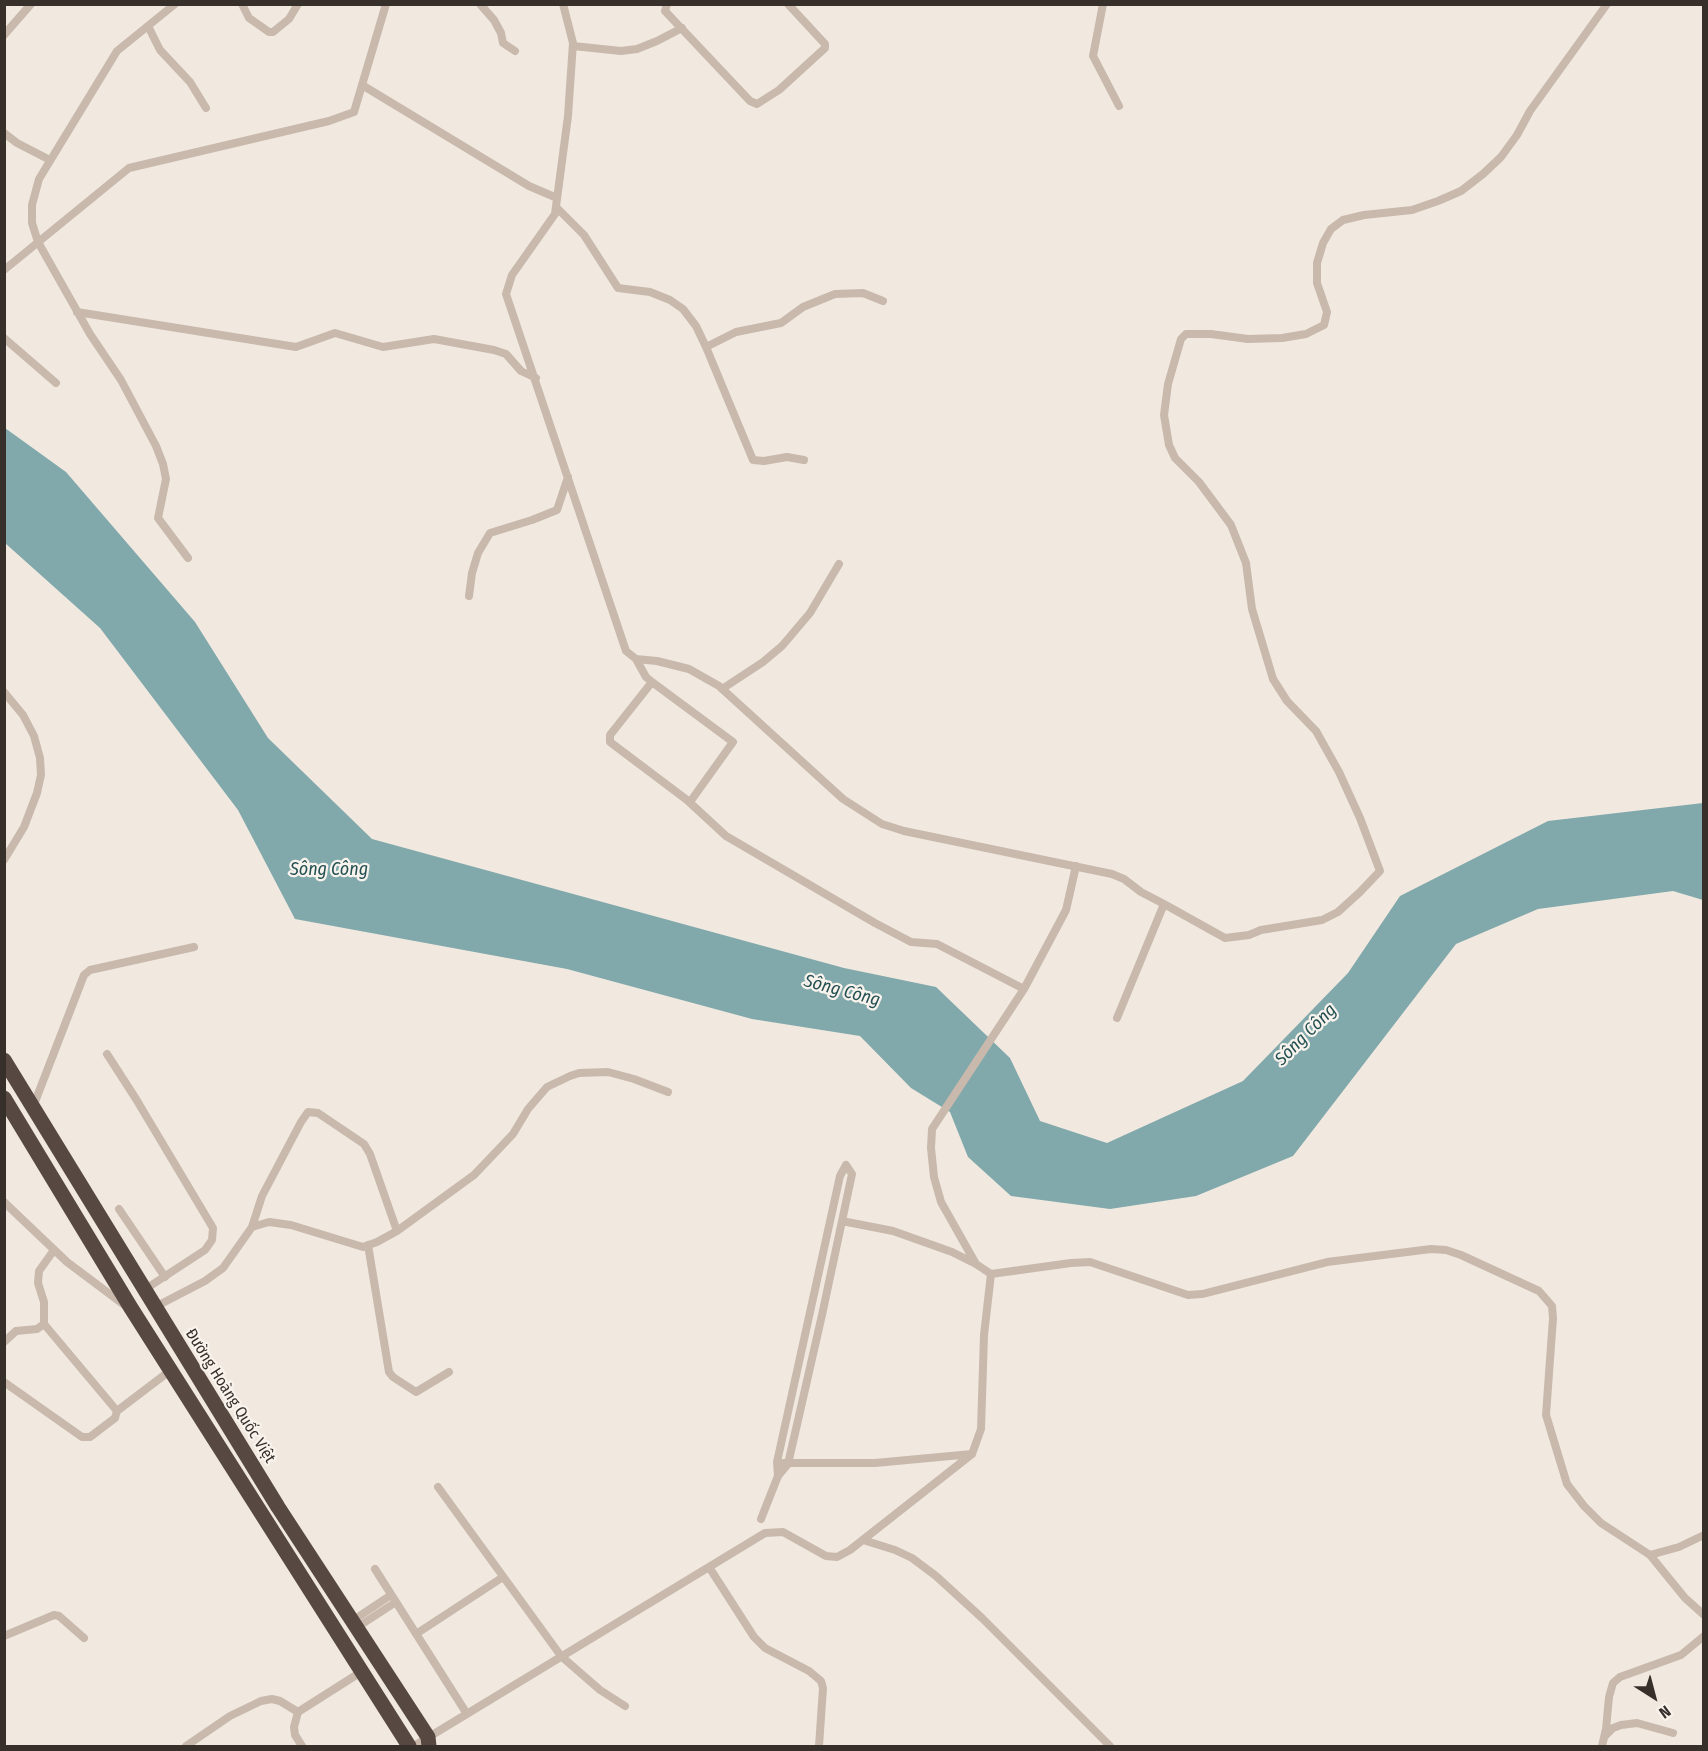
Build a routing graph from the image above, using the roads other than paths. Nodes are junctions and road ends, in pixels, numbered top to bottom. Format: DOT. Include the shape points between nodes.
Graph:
graph roads {
  1 [pos="31,4"];
  2 [pos="175,4"];
  3 [pos="242,4"];
  4 [pos="298,4"];
  5 [pos="386,4"];
  6 [pos="480,4"];
  7 [pos="563,4"];
  8 [pos="667,4"];
  9 [pos="788,4"];
  10 [pos="1103,4"];
  11 [pos="1607,4"];
  12 [pos="148,26"];
  13 [pos="682,28"];
  14 [pos="4,35"];
  15 [pos="573,46"];
  16 [pos="515,51"];
  17 [pos="362,85"];
  18 [pos="1119,106"];
  19 [pos="206,108"];
  20 [pos="4,133"];
  21 [pos="50,160"];
  22 [pos="556,202"];
  23 [pos="38,242"];
  24 [pos="4,270"];
  25 [pos="883,301"];
  26 [pos="77,312"];
  27 [pos="4,338"];
  28 [pos="706,348"];
  29 [pos="536,378"];
  30 [pos="56,383"];
  31 [pos="804,460"];
  32 [pos="568,477"];
  33 [pos="188,558"];
  34 [pos="839,564"];
  35 [pos="469,596"];
  36 [pos="636,659"];
  37 [pos="652,682"];
  38 [pos="722,689"];
  39 [pos="4,692"];
  40 [pos="690,802"];
  41 [pos="4,860"];
  42 [pos="1076,866"];
  43 [pos="1164,904"];
  44 [pos="194,947"];
  45 [pos="1024,988"];
  46 [pos="1117,1018"];
  47 [pos="106,1054"];
  48 [pos="4,1060"];
  49 [pos="668,1092"];
  50 [pos="4,1098"];
  51 [pos="33,1107"];
  52 [pos="4,1202"];
  53 [pos="119,1209"];
  54 [pos="842,1221"];
  55 [pos="252,1227"];
  56 [pos="397,1231"];
  57 [pos="368,1245"];
  58 [pos="54,1250"];
  59 [pos="976,1264"];
  60 [pos="991,1274"];
  61 [pos="165,1277"];
  62 [pos="149,1299"];
  63 [pos="132,1308"];
  64 [pos="44,1324"];
  65 [pos="4,1342"];
  66 [pos="171,1370"];
  67 [pos="449,1372"];
  68 [pos="4,1382"];
  69 [pos="117,1412"];
  70 [pos="972,1454"];
  71 [pos="777,1462"];
  72 [pos="788,1464"];
  73 [pos="776,1480"];
  74 [pos="438,1487"];
  75 [pos="1704,1535"];
  76 [pos="756,1539"];
  77 [pos="863,1540"];
  78 [pos="1650,1555"];
  79 [pos="709,1567"];
  80 [pos="375,1569"];
  81 [pos="504,1578"];
  82 [pos="394,1598"];
  83 [pos="1703,1616"];
  84 [pos="354,1624"];
  85 [pos="416,1634"];
  86 [pos="4,1636"];
  87 [pos="1704,1636"];
  88 [pos="84,1638"];
  89 [pos="561,1656"];
  90 [pos="362,1672"];
  91 [pos="625,1706"];
  92 [pos="298,1712"];
  93 [pos="466,1714"];
  94 [pos="1673,1733"];
  95 [pos="1605,1736"];
  96 [pos="429,1742"];
  97 [pos="186,1746"];
  98 [pos="303,1746"];
  99 [pos="409,1746"];
  100 [pos="414,1746"];
  101 [pos="819,1746"];
  102 [pos="1110,1746"];
  103 [pos="1602,1746"];
  1 -- 14 [label="street"];
  2 -- 12 [label="street"];
  3 -- 4 [label="street" via="249,18 269,32 289,19"];
  5 -- 17 [label="street"];
  6 -- 16 [label="street" via="494,20 503,43"];
  7 -- 15 [label="street"];
  8 -- 13 [label="street" via="665,10"];
  9 -- 13 [label="street" via="825,48 779,90 757,104"];
  10 -- 18 [label="street" via="1093,57"];
  11 -- 43 [label="street" via="1501,158 1483,174 1461,191 1438,201 1412,210 1343,220 1331,229 1317,263 1317,283 1327,312 1324,325 1306,334 1282,338 1186,334 1181,339 1164,415 1169,445 1175,458 1232,525 1246,563 1252,609 1273,679 1287,701 1316,730 1360,818 1380,871 1338,912 1322,920 1249,935 1226,938"];
  12 -- 19 [label="street" via="160,50 190,82"];
  12 -- 21 [label="street" via="117,51"];
  13 -- 15 [label="street" via="637,49"];
  15 -- 22 [label="street"];
  17 -- 22 [label="street"];
  17 -- 23 [label="street" via="354,112 129,168"];
  20 -- 21 [label="street"];
  21 -- 23 [label="street" via="39,179 32,206"];
  22 -- 28 [label="street" via="590,243 618,288 650,292 670,300 696,326"];
  22 -- 29 [label="street" via="555,214 512,275 506,294"];
  23 -- 24 [label="street"];
  23 -- 26 [label="street"];
  25 -- 28 [label="street" via="863,294 836,294 803,307 781,322 736,332"];
  26 -- 29 [label="street" via="296,347 335,333 383,347 434,339 506,354 522,371"];
  26 -- 33 [label="street" via="121,380 156,446 166,479 158,518"];
  27 -- 30 [label="street"];
  28 -- 31 [label="street" via="753,460"];
  29 -- 32 [label="street"];
  32 -- 35 [label="street" via="557,510 489,533 478,553"];
  32 -- 36 [label="street" via="626,651"];
  34 -- 38 [label="street" via="815,606 782,646"];
  36 -- 37 [label="street"];
  36 -- 38 [label="street" via="689,669"];
  37 -- 40 [label="street" via="609,739"];
  37 -- 40 [label="street" via="733,742"];
  38 -- 42 [label="street" via="843,799 882,824"];
  39 -- 41 [label="street" via="34,736 41,775 24,827"];
  40 -- 45 [label="street" via="726,836 875,923 911,942 937,944"];
  42 -- 43 [label="street" via="1124,879"];
  42 -- 45 [label="street" via="1065,910"];
  43 -- 46 [label="street"];
  44 -- 51 [label="street" via="90,970 84,975"];
  45 -- 59 [label="street" via="932,1129 934,1178 941,1202"];
  47 -- 61 [label="street" via="213,1228 206,1250"];
  48 -- 51 [label="highway, Đường Hoàng Quốc Việt"];
  49 -- 56 [label="street" via="608,1072 579,1072 570,1076 547,1088 513,1134 467,1181"];
  50 -- 63 [label="highway"];
  51 -- 62 [label="highway, Đường Hoàng Quốc Việt"];
  52 -- 58 [label="street"];
  53 -- 61 [label="street"];
  54 -- 59 [label="street" via="893,1231"];
  54 -- 71 [label="street" via="852,1174 846,1166 840,1176"];
  54 -- 72 [label="street"];
  55 -- 56 [label="street" via="262,1197 308,1112 318,1113 364,1144"];
  55 -- 57 [label="street" via="269,1222 291,1225"];
  55 -- 62 [label="street" via="223,1268 205,1281"];
  56 -- 57 [label="street"];
  57 -- 67 [label="street" via="389,1372 416,1392"];
  58 -- 63 [label="street" via="125,1307"];
  58 -- 64 [label="street" via="39,1271"];
  59 -- 60 [label="street"];
  60 -- 70 [label="street" via="984,1335 981,1429"];
  60 -- 78 [label="street" via="1090,1262 1188,1295 1327,1262 1431,1249 1461,1255 1539,1291 1552,1306 1546,1415 1562,1472 1575,1496 1601,1523"];
  61 -- 62 [label="street"];
  62 -- 63 [label="highway"];
  62 -- 84 [label="highway, Đường Hoàng Quốc Việt"];
  63 -- 66 [label="highway"];
  64 -- 65 [label="street" via="37,1329 16,1330"];
  64 -- 69 [label="street"];
  66 -- 69 [label="street"];
  66 -- 90 [label="highway"];
  68 -- 69 [label="street" via="82,1437 97,1432"];
  70 -- 72 [label="street" via="874,1463"];
  70 -- 77 [label="street"];
  71 -- 72 [label="street"];
  71 -- 73 [label="street"];
  72 -- 73 [label="street"];
  73 -- 76 [label="street"];
  74 -- 81 [label="street"];
  75 -- 78 [label="street"];
  76 -- 77 [label="street" via="765,1533 783,1532 826,1556 837,1557"];
  76 -- 79 [label="street"];
  77 -- 102 [label="street" via="912,1558 936,1576"];
  78 -- 83 [label="street"];
  79 -- 89 [label="street"];
  79 -- 101 [label="street" via="754,1637 765,1648 821,1681"];
  80 -- 82 [label="street"];
  81 -- 85 [label="street"];
  81 -- 89 [label="street"];
  82 -- 84 [label="street"];
  82 -- 85 [label="street"];
  84 -- 96 [label="highway, Đường Hoàng Quốc Việt"];
  85 -- 93 [label="street"];
  86 -- 88 [label="street" via="54,1615"];
  87 -- 95 [label="street" via="1681,1654 1613,1683"];
  89 -- 91 [label="street"];
  89 -- 93 [label="street"];
  90 -- 92 [label="street"];
  90 -- 99 [label="highway"];
  92 -- 97 [label="street" via="280,1701 261,1701 230,1716"];
  92 -- 98 [label="street" via="295,1735"];
  93 -- 96 [label="street"];
  94 -- 95 [label="street" via="1637,1723 1613,1728"];
  95 -- 103 [label="street"];
  96 -- 100 [label="street"];
}
